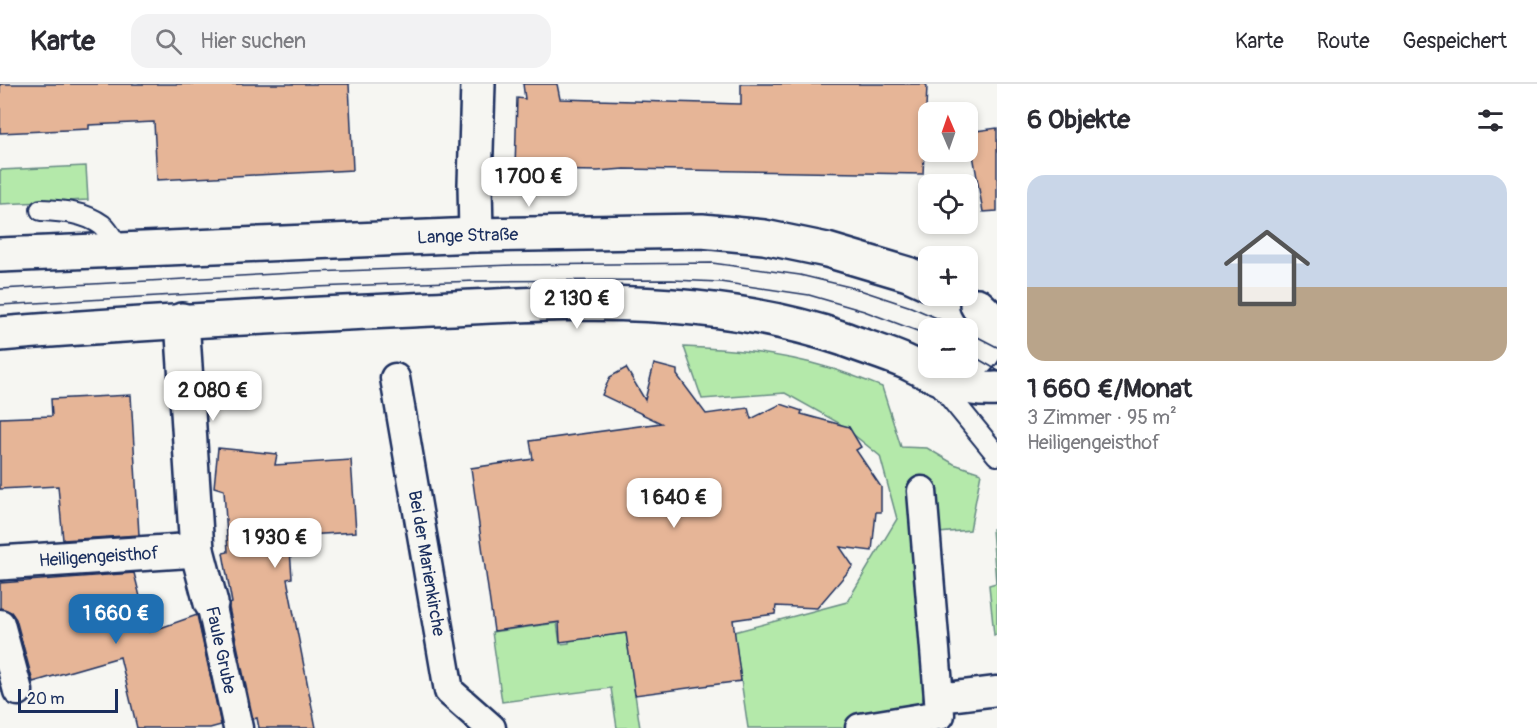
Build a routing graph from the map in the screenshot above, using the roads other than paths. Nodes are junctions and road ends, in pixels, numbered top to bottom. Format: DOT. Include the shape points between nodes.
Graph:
graph roads {
  1 [pos="478,84"];
  2 [pos="41,210"];
  3 [pos="476,235"];
  4 [pos="119,249"];
  5 [pos="0,255"];
  6 [pos="918,278"];
  7 [pos="984,311"];
  8 [pos="182,320"];
  9 [pos="0,333"];
  10 [pos="978,360"];
  11 [pos="918,363"];
  12 [pos="395,378"];
  13 [pos="940,378"];
  14 [pos="950,378"];
  15 [pos="997,389"];
  16 [pos="997,454"];
  17 [pos="921,491"];
  18 [pos="198,550"];
  19 [pos="0,563"];
  20 [pos="211,603"];
  21 [pos="0,624"];
  22 [pos="997,691"];
  23 [pos="18,692"];
  24 [pos="939,698"];
  25 [pos="238,728"];
  26 [pos="491,728"];
  27 [pos="860,728"];
  1 -- 3 [label="street"];
  2 -- 4 [label="lane" via="73,212 90,219 103,226"];
  3 -- 4 [label="street, Lange Straße"];
  3 -- 6 [label="street, Lange Straße" via="702,231 764,237 827,250"];
  4 -- 5 [label="street, Lange Straße"];
  7 -- 10 [label="street" via="992,325 990,343"];
  8 -- 9 [label="street"];
  8 -- 11 [label="street" via="587,304 696,308 792,324"];
  8 -- 18 [label="street, Faule Grube"];
  12 -- 26 [label="street, Bei der Marienkirche" via="449,691"];
  13 -- 16 [label="lane"];
  14 -- 15 [label="street" via="966,387"];
  17 -- 24 [label="street"];
  18 -- 19 [label="street, Heiligengeisthof"];
  18 -- 20 [label="street, Faule Grube"];
  20 -- 25 [label="street, Faule Grube"];
  21 -- 23 [label="street"];
  22 -- 24 [label="street"];
  24 -- 27 [label="street" via="940,715"];
}
